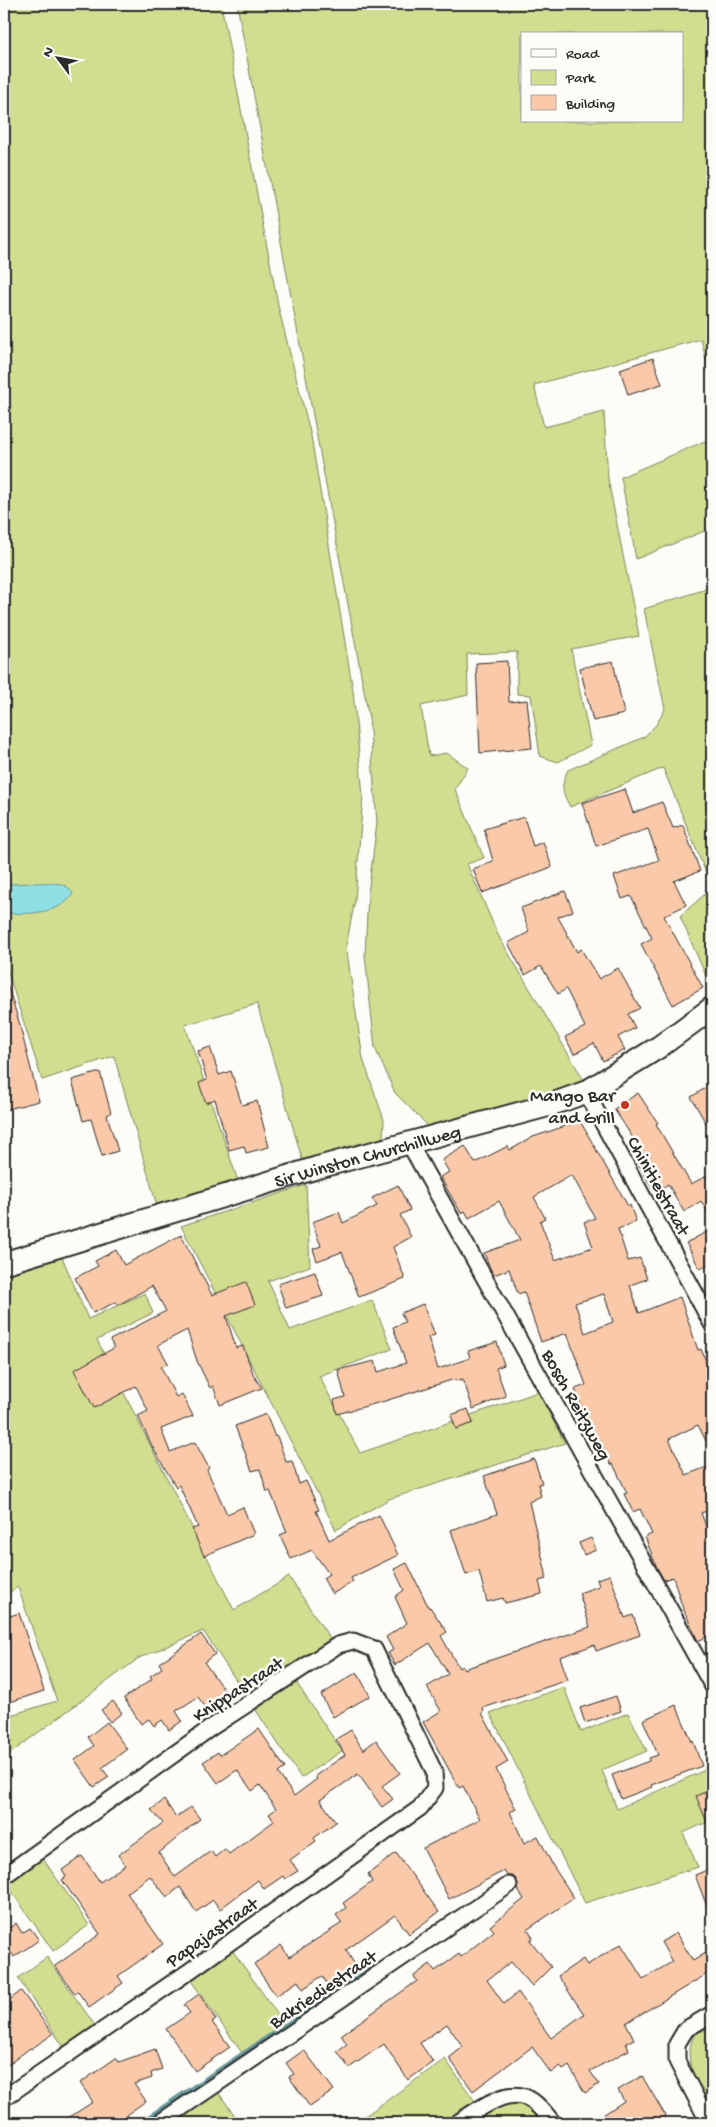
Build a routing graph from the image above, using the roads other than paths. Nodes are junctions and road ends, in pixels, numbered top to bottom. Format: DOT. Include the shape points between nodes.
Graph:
graph roads {
  1 [pos="712,1008"];
  2 [pos="586,1092"];
  3 [pos="408,1143"];
  4 [pos="4,1263"];
  5 [pos="712,1324"];
  6 [pos="712,1685"];
  7 [pos="435,1788"];
  8 [pos="4,1876"];
  9 [pos="508,1885"];
  10 [pos="712,2014"];
  11 [pos="4,2098"];
  12 [pos="159,2123"];
  13 [pos="457,2123"];
  14 [pos="553,2123"];
  15 [pos="709,2123"];
  1 -- 2 [label="street, Sir Winston Churchillweg" via="659,1047"];
  2 -- 3 [label="street, Sir Winston Churchillweg" via="550,1105"];
  2 -- 5 [label="street, Chinitiestraat"];
  3 -- 4 [label="street, Sir Winston Churchillweg"];
  3 -- 6 [label="street, Bosch Reitzweg"];
  7 -- 8 [label="street, Knippastraat" via="434,1771 374,1649 353,1642 338,1646 212,1728"];
  7 -- 11 [label="street, Papajastraat" via="420,1808"];
  9 -- 12 [label="street, Bakriediestraat"];
  10 -- 15 [label="street" via="686,2029 677,2044 677,2061"];
  13 -- 14 [label="street" via="500,2098 514,2095 526,2097 536,2104"];
}
